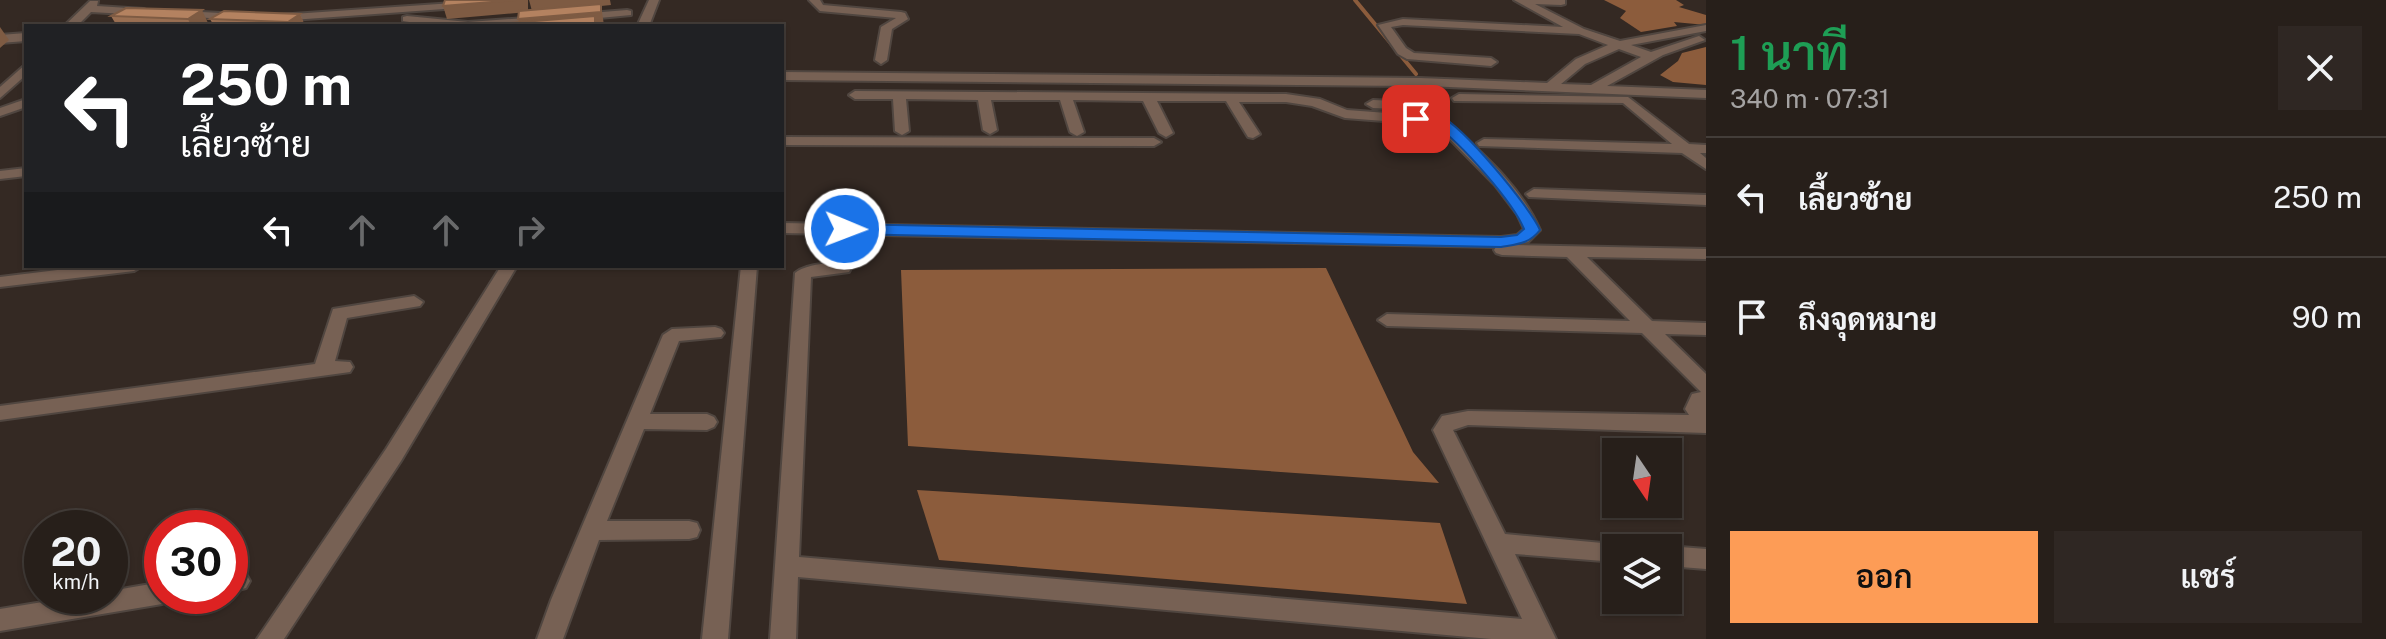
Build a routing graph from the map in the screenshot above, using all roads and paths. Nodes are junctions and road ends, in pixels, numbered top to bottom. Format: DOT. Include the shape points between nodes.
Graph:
graph roads {
  1 [pos="654,0"];
  2 [pos="814,0"];
  3 [pos="1519,0"];
  4 [pos="1561,2"];
  5 [pos="483,4"];
  6 [pos="92,5"];
  7 [pos="151,12"];
  8 [pos="167,13"];
  9 [pos="627,13"];
  10 [pos="564,18"];
  11 [pos="548,19"];
  12 [pos="72,24"];
  13 [pos="373,24"];
  14 [pos="458,24"];
  15 [pos="481,24"];
  16 [pos="644,24"];
  17 [pos="1706,28"];
  18 [pos="1580,31"];
  19 [pos="24,37"];
  20 [pos="0,39"];
  21 [pos="1706,39"];
  22 [pos="1622,46"];
  23 [pos="1650,56"];
  24 [pos="881,60"];
  25 [pos="1491,62"];
  26 [pos="23,71"];
  27 [pos="0,76"];
  28 [pos="784,76"];
  29 [pos="1420,82"];
  30 [pos="1552,86"];
  31 [pos="1595,88"];
  32 [pos="0,94"];
  33 [pos="1706,94"];
  34 [pos="855,95"];
  35 [pos="899,95"];
  36 [pos="24,96"];
  37 [pos="984,96"];
  38 [pos="1065,96"];
  39 [pos="1148,97"];
  40 [pos="1230,97"];
  41 [pos="1674,97"];
  42 [pos="1459,98"];
  43 [pos="1628,101"];
  44 [pos="0,103"];
  45 [pos="24,104"];
  46 [pos="1424,106"];
  47 [pos="1337,108"];
  48 [pos="1706,109"];
  49 [pos="0,112"];
  50 [pos="1438,121"];
  51 [pos="990,130"];
  52 [pos="902,131"];
  53 [pos="1077,132"];
  54 [pos="1166,133"];
  55 [pos="1253,134"];
  56 [pos="1355,134"];
  57 [pos="784,141"];
  58 [pos="1154,142"];
  59 [pos="1484,143"];
  60 [pos="1685,148"];
  61 [pos="1706,149"];
  62 [pos="1706,165"];
  63 [pos="24,172"];
  64 [pos="0,175"];
  65 [pos="1534,194"];
  66 [pos="1706,200"];
  67 [pos="784,228"];
  68 [pos="1351,245"];
  69 [pos="1572,252"];
  70 [pos="1706,254"];
  71 [pos="117,268"];
  72 [pos="508,268"];
  73 [pos="749,268"];
  74 [pos="843,268"];
  75 [pos="0,282"];
  76 [pos="414,302"];
  77 [pos="1387,320"];
  78 [pos="1648,328"];
  79 [pos="1706,329"];
  80 [pos="715,333"];
  81 [pos="343,367"];
  82 [pos="323,370"];
  83 [pos="1706,386"];
  84 [pos="1706,398"];
  85 [pos="0,413"];
  86 [pos="636,421"];
  87 [pos="707,422"];
  88 [pos="1705,424"];
  89 [pos="689,530"];
  90 [pos="591,531"];
  91 [pos="1499,543"];
  92 [pos="1602,551"];
  93 [pos="1682,557"];
  94 [pos="1706,559"];
  95 [pos="787,566"];
  96 [pos="144,596"];
  97 [pos="0,620"];
  98 [pos="1542,636"];
  99 [pos="270,639"];
  100 [pos="550,639"];
  101 [pos="715,639"];
  102 [pos="783,639"];
  1 -- 16 [label="street"];
  2 -- 24 [label="street" via="820,8 901,15 887,27"];
  3 -- 4 [label="street"];
  3 -- 18 [label="street"];
  5 -- 8 [label="street" via="298,18"];
  6 -- 7 [label="street"];
  6 -- 12 [label="street"];
  9 -- 10 [label="street"];
  11 -- 15 [label="street"];
  13 -- 14 [label="street" via="407,19"];
  17 -- 22 [label="street"];
  18 -- 22 [label="street"];
  18 -- 25 [label="street" via="1384,25 1411,56"];
  19 -- 20 [label="street"];
  21 -- 23 [label="street"];
  22 -- 23 [label="street"];
  22 -- 30 [label="street" via="1579,63"];
  23 -- 31 [label="street"];
  26 -- 27 [label="street"];
  26 -- 32 [label="street"];
  28 -- 29 [label="street"];
  29 -- 30 [label="street"];
  29 -- 46 [label="street" via="1418,95"];
  30 -- 31 [label="street"];
  31 -- 41 [label="street"];
  33 -- 41 [label="street"];
  34 -- 35 [label="street"];
  35 -- 37 [label="street"];
  35 -- 52 [label="street"];
  36 -- 44 [label="street"];
  37 -- 38 [label="street"];
  37 -- 51 [label="street"];
  38 -- 39 [label="street"];
  38 -- 53 [label="street"];
  39 -- 40 [label="street"];
  39 -- 54 [label="street"];
  40 -- 47 [label="street" via="1295,98"];
  40 -- 55 [label="street"];
  41 -- 43 [label="street"];
  41 -- 48 [label="street"];
  42 -- 43 [label="street"];
  43 -- 60 [label="street"];
  45 -- 49 [label="street"];
  46 -- 47 [label="street"];
  46 -- 50 [label="street"];
  47 -- 50 [label="street"];
  47 -- 56 [label="street"];
  50 -- 67 [label="street" via="1526,215 1532,230 1522,239"];
  57 -- 58 [label="street"];
  59 -- 60 [label="street"];
  60 -- 61 [label="street"];
  60 -- 62 [label="street"];
  63 -- 64 [label="street"];
  65 -- 66 [label="street"];
  68 -- 69 [label="street"];
  69 -- 70 [label="street"];
  69 -- 78 [label="street"];
  71 -- 75 [label="street"];
  72 -- 99 [label="street" via="346,532"];
  73 -- 101 [label="street"];
  74 -- 95 [label="street" via="803,273"];
  76 -- 82 [label="street" via="339,313"];
  77 -- 78 [label="street"];
  78 -- 79 [label="street"];
  78 -- 83 [label="street"];
  80 -- 86 [label="street" via="672,335"];
  81 -- 82 [label="street"];
  82 -- 85 [label="street"];
  84 -- 88 [label="street" via="1699,399 1695,409"];
  86 -- 87 [label="street"];
  86 -- 90 [label="street"];
  88 -- 91 [label="street" via="1449,421 1443,430"];
  89 -- 90 [label="street"];
  90 -- 100 [label="street"];
  91 -- 92 [label="street"];
  91 -- 98 [label="street"];
  93 -- 94 [label="street"];
  95 -- 98 [label="street"];
  95 -- 102 [label="street"];
  96 -- 97 [label="street"];
}
